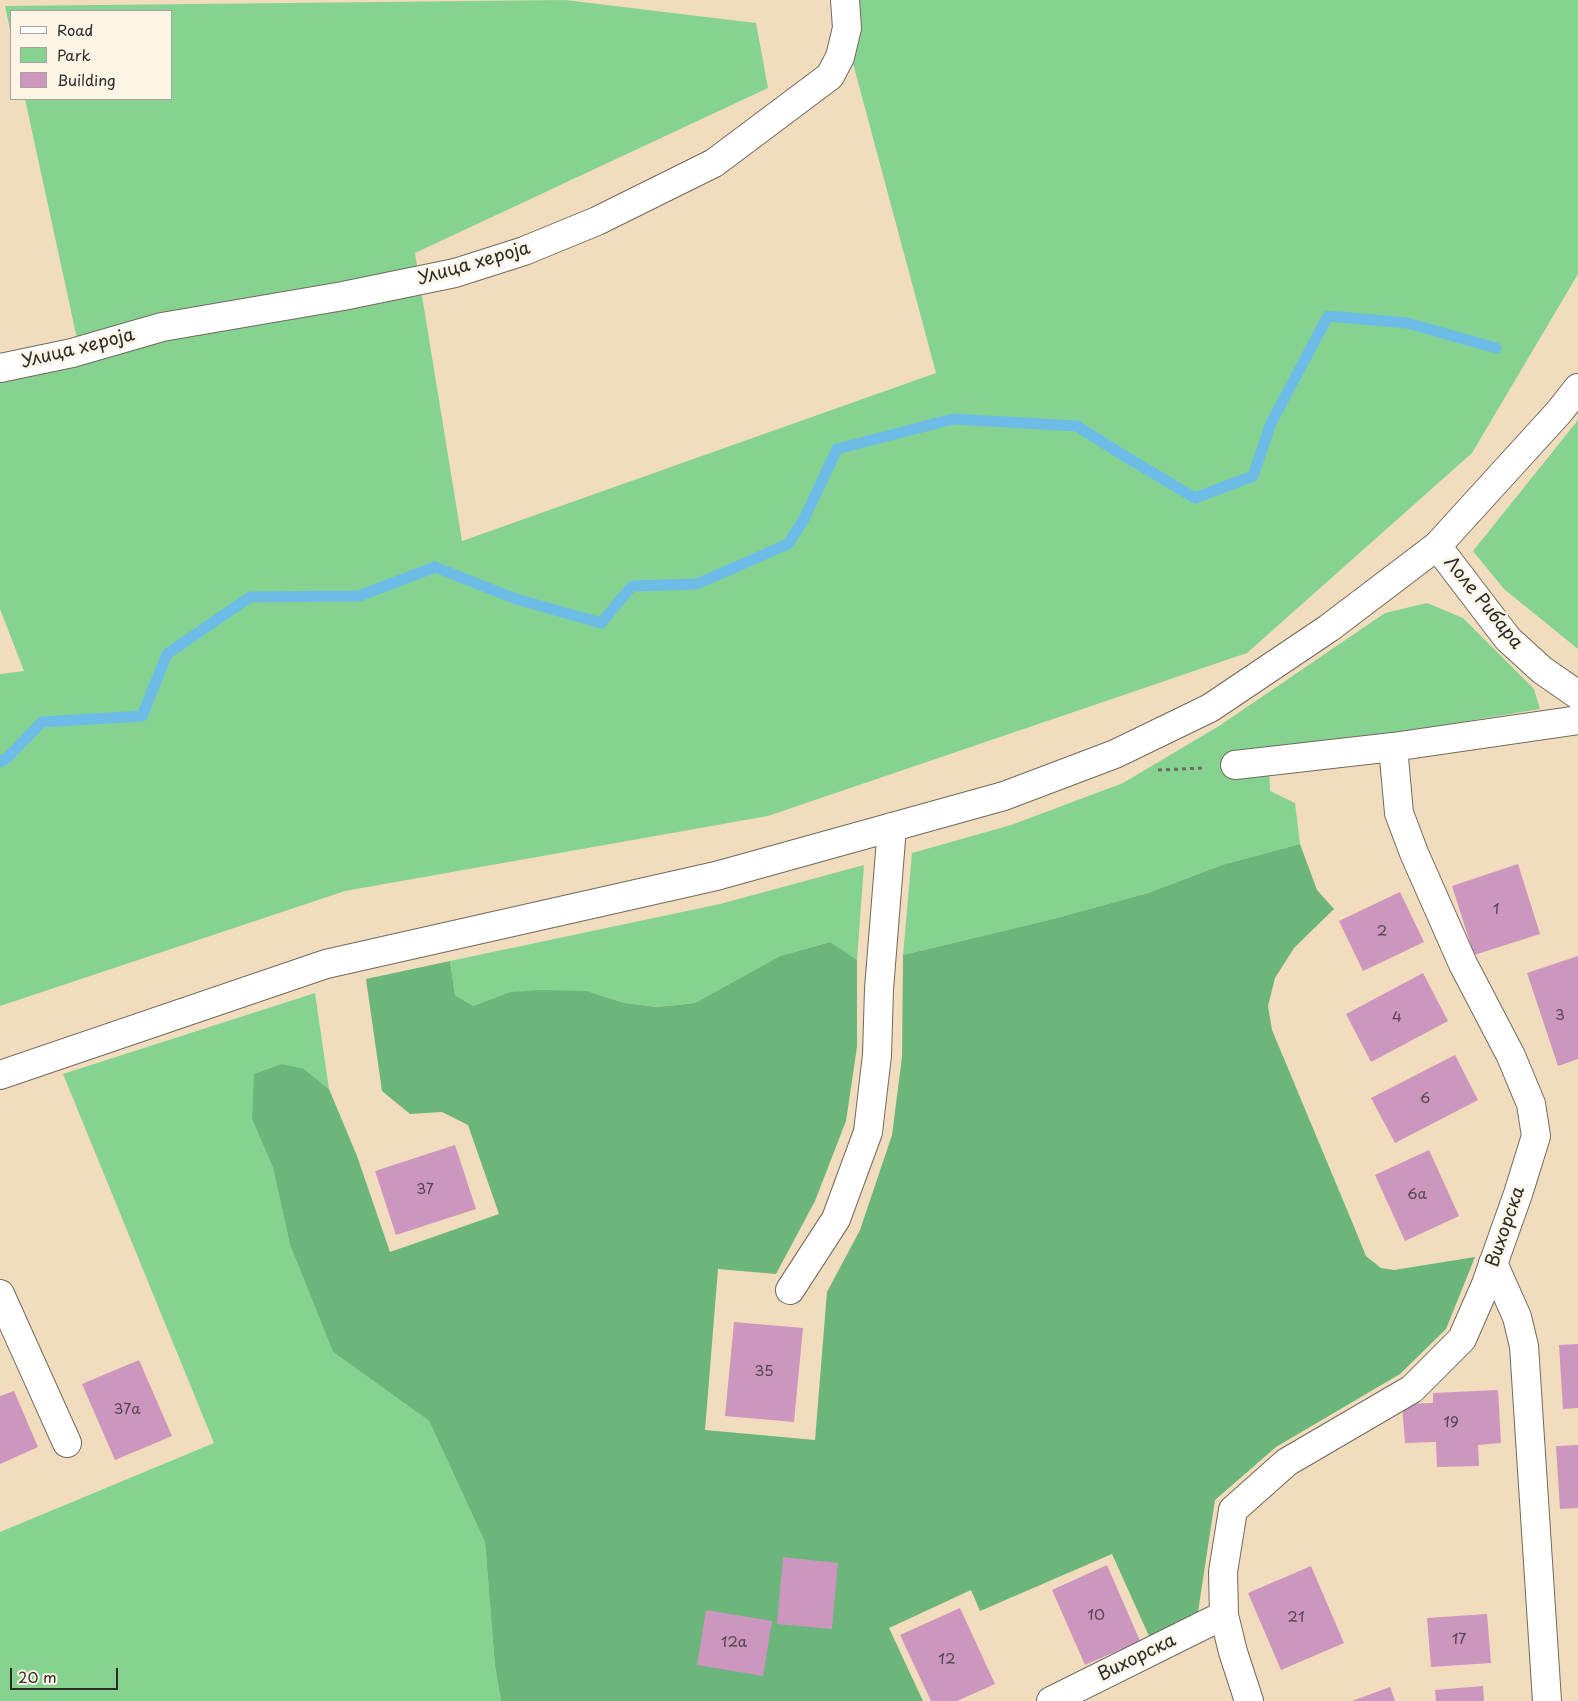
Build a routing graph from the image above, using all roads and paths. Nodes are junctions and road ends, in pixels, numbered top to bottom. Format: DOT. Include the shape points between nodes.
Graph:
graph roads {
  1 [pos="845,0"];
  2 [pos="0,368"];
  3 [pos="1578,388"];
  4 [pos="1437,546"];
  5 [pos="1578,695"];
  6 [pos="1578,720"];
  7 [pos="1393,747"];
  8 [pos="1235,765"];
  9 [pos="1156,770"];
  10 [pos="892,827"];
  11 [pos="0,1075"];
  12 [pos="1493,1263"];
  13 [pos="790,1290"];
  14 [pos="0,1294"];
  15 [pos="67,1443"];
  16 [pos="1224,1615"];
  17 [pos="1050,1701"];
  18 [pos="1249,1701"];
  19 [pos="1547,1701"];
  1 -- 2 [label="street, Улица хероја" via="847,28 840,57 830,76 714,163 597,221 524,251 455,272 343,296 162,327 72,353"];
  3 -- 4 [label="street"];
  4 -- 5 [label="street, Лоле Рибара" via="1508,639 1542,670"];
  4 -- 10 [label="street" via="1329,628 1210,708 1106,758 1004,796"];
  6 -- 7 [label="street"];
  7 -- 8 [label="street"];
  7 -- 12 [label="street, Вихорска" via="1399,813 1414,853 1531,1104 1536,1136"];
  8 -- 9 [label="path"];
  10 -- 11 [label="street" via="716,876 326,964"];
  10 -- 13 [label="street" via="877,1055 868,1132 836,1219"];
  12 -- 16 [label="street, Вихорска" via="1462,1340 1412,1389 1287,1462 1233,1510 1223,1572"];
  12 -- 19 [label="street" via="1517,1317 1524,1346"];
  14 -- 15 [label="street"];
  16 -- 17 [label="street, Вихорска"];
  16 -- 18 [label="street, Вихорска"];
}
